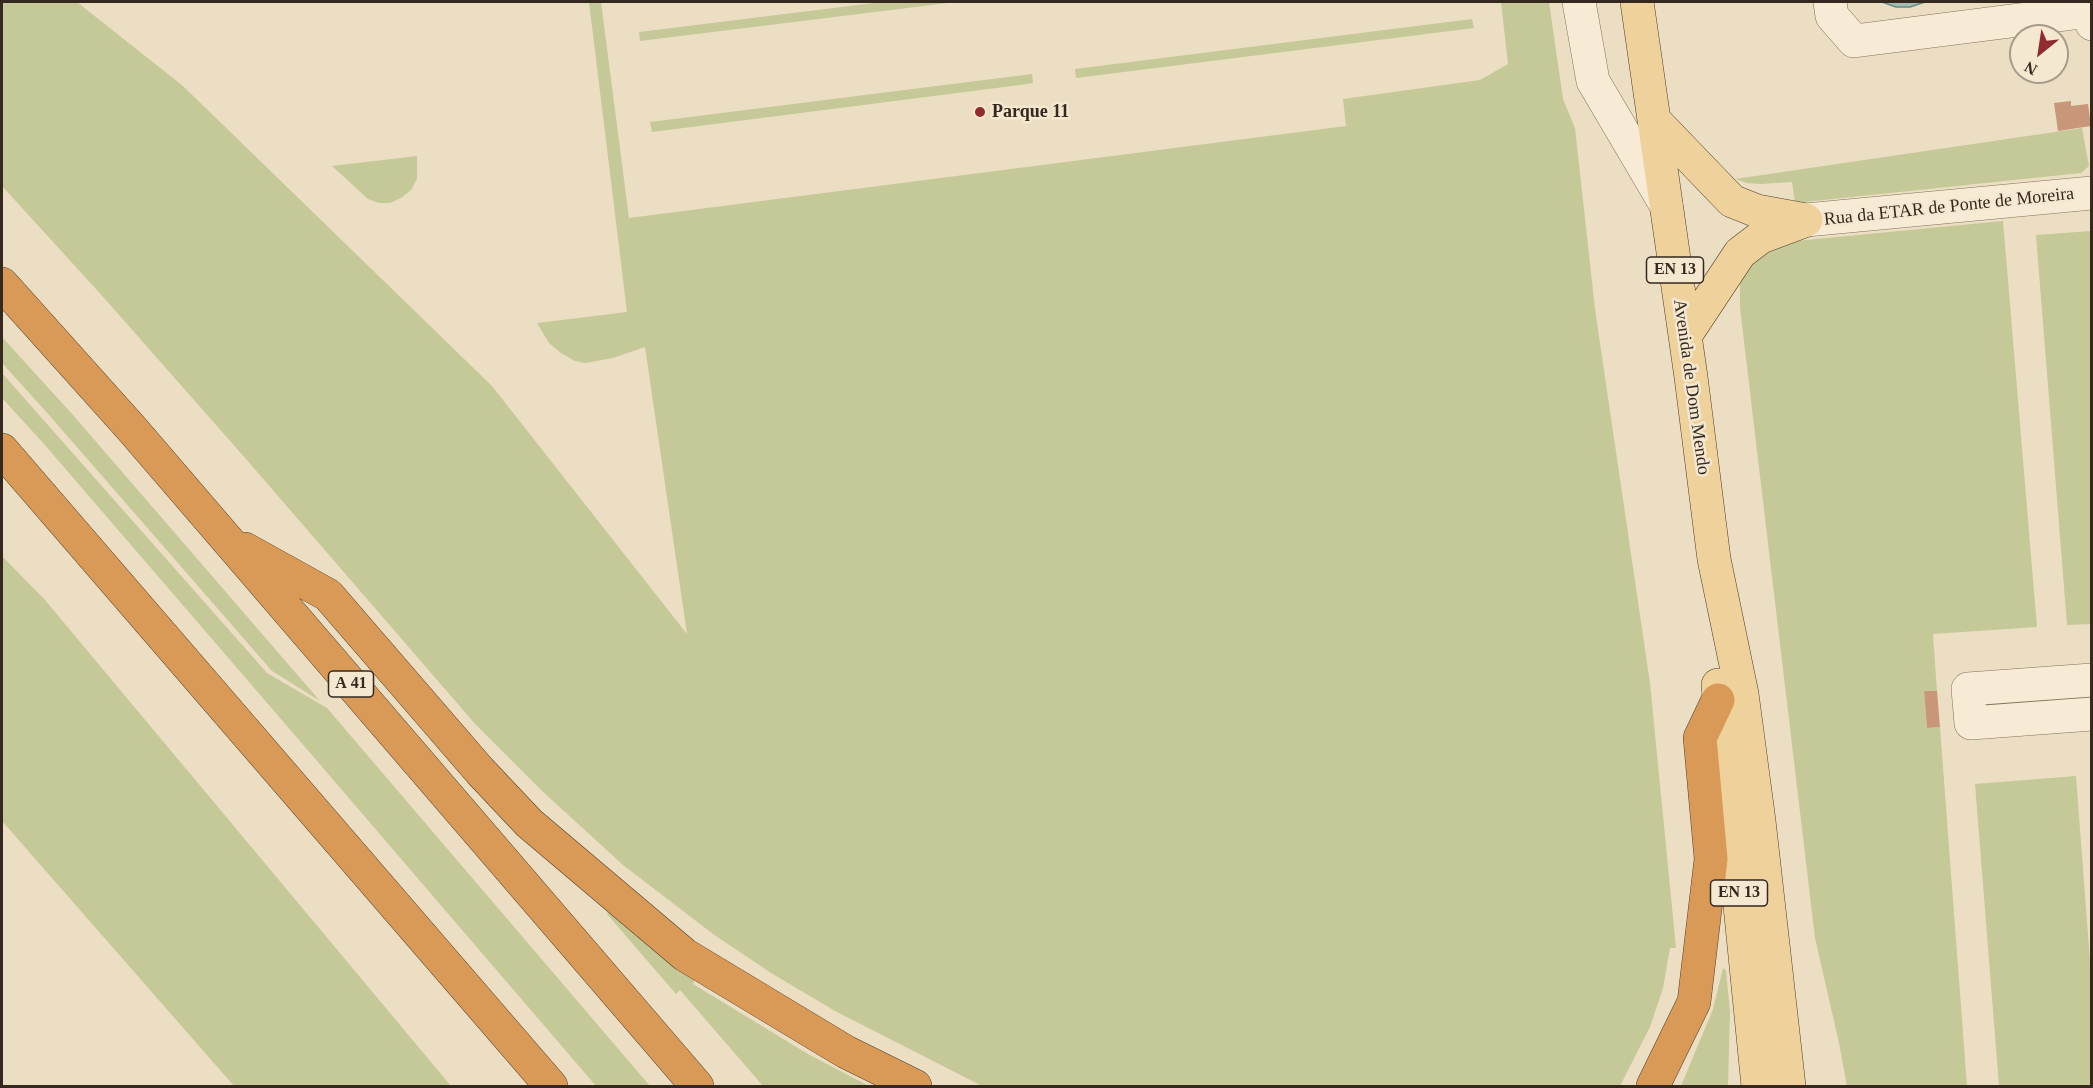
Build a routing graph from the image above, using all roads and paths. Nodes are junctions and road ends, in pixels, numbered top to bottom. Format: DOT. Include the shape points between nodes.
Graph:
graph roads {
  1 [pos="1579,2"];
  2 [pos="1637,2"];
  3 [pos="1830,2"];
  4 [pos="2090,12"];
  5 [pos="1654,120"];
  6 [pos="2091,193"];
  7 [pos="1666,205"];
  8 [pos="1806,220"];
  9 [pos="2,284"];
  10 [pos="1685,336"];
  11 [pos="2,450"];
  12 [pos="225,538"];
  13 [pos="1714,559"];
  14 [pos="2091,680"];
  15 [pos="1719,700"];
  16 [pos="2091,714"];
  17 [pos="551,1086"];
  18 [pos="697,1086"];
  19 [pos="915,1086"];
  20 [pos="1653,1086"];
  21 [pos="1758,1086"];
  22 [pos="1789,1086"];
  1 -- 7 [label="street" via="1593,81"];
  2 -- 5 [label="main road, Avenida de Dom Mendo / EN 13"];
  3 -- 4 [label="street" via="1832,16 1854,41"];
  5 -- 7 [label="main road, Avenida de Dom Mendo / EN 13"];
  5 -- 8 [label="main road" via="1732,201 1757,211"];
  6 -- 8 [label="street, Rua da ETAR de Ponte de Moreira"];
  7 -- 10 [label="main road, Avenida de Dom Mendo / EN 13"];
  8 -- 10 [label="main road" via="1761,237 1740,254"];
  9 -- 12 [label="highway, A 41"];
  10 -- 13 [label="main road, Avenida de Dom Mendo / EN 13"];
  11 -- 17 [label="highway"];
  12 -- 18 [label="highway, A 41"];
  12 -- 19 [label="highway" via="328,596 529,823 685,955 846,1052"];
  13 -- 15 [label="main road, Avenida de Dom Mendo / EN 13"];
  13 -- 22 [label="main road, Avenida de Dom Mendo / EN 13" via="1742,694"];
  14 -- 16 [label="street" via="1968,689 1971,723"];
  15 -- 20 [label="highway" via="1700,738 1711,859 1694,1002"];
  15 -- 21 [label="main road, Avenida de Dom Mendo / EN 13"];
}
